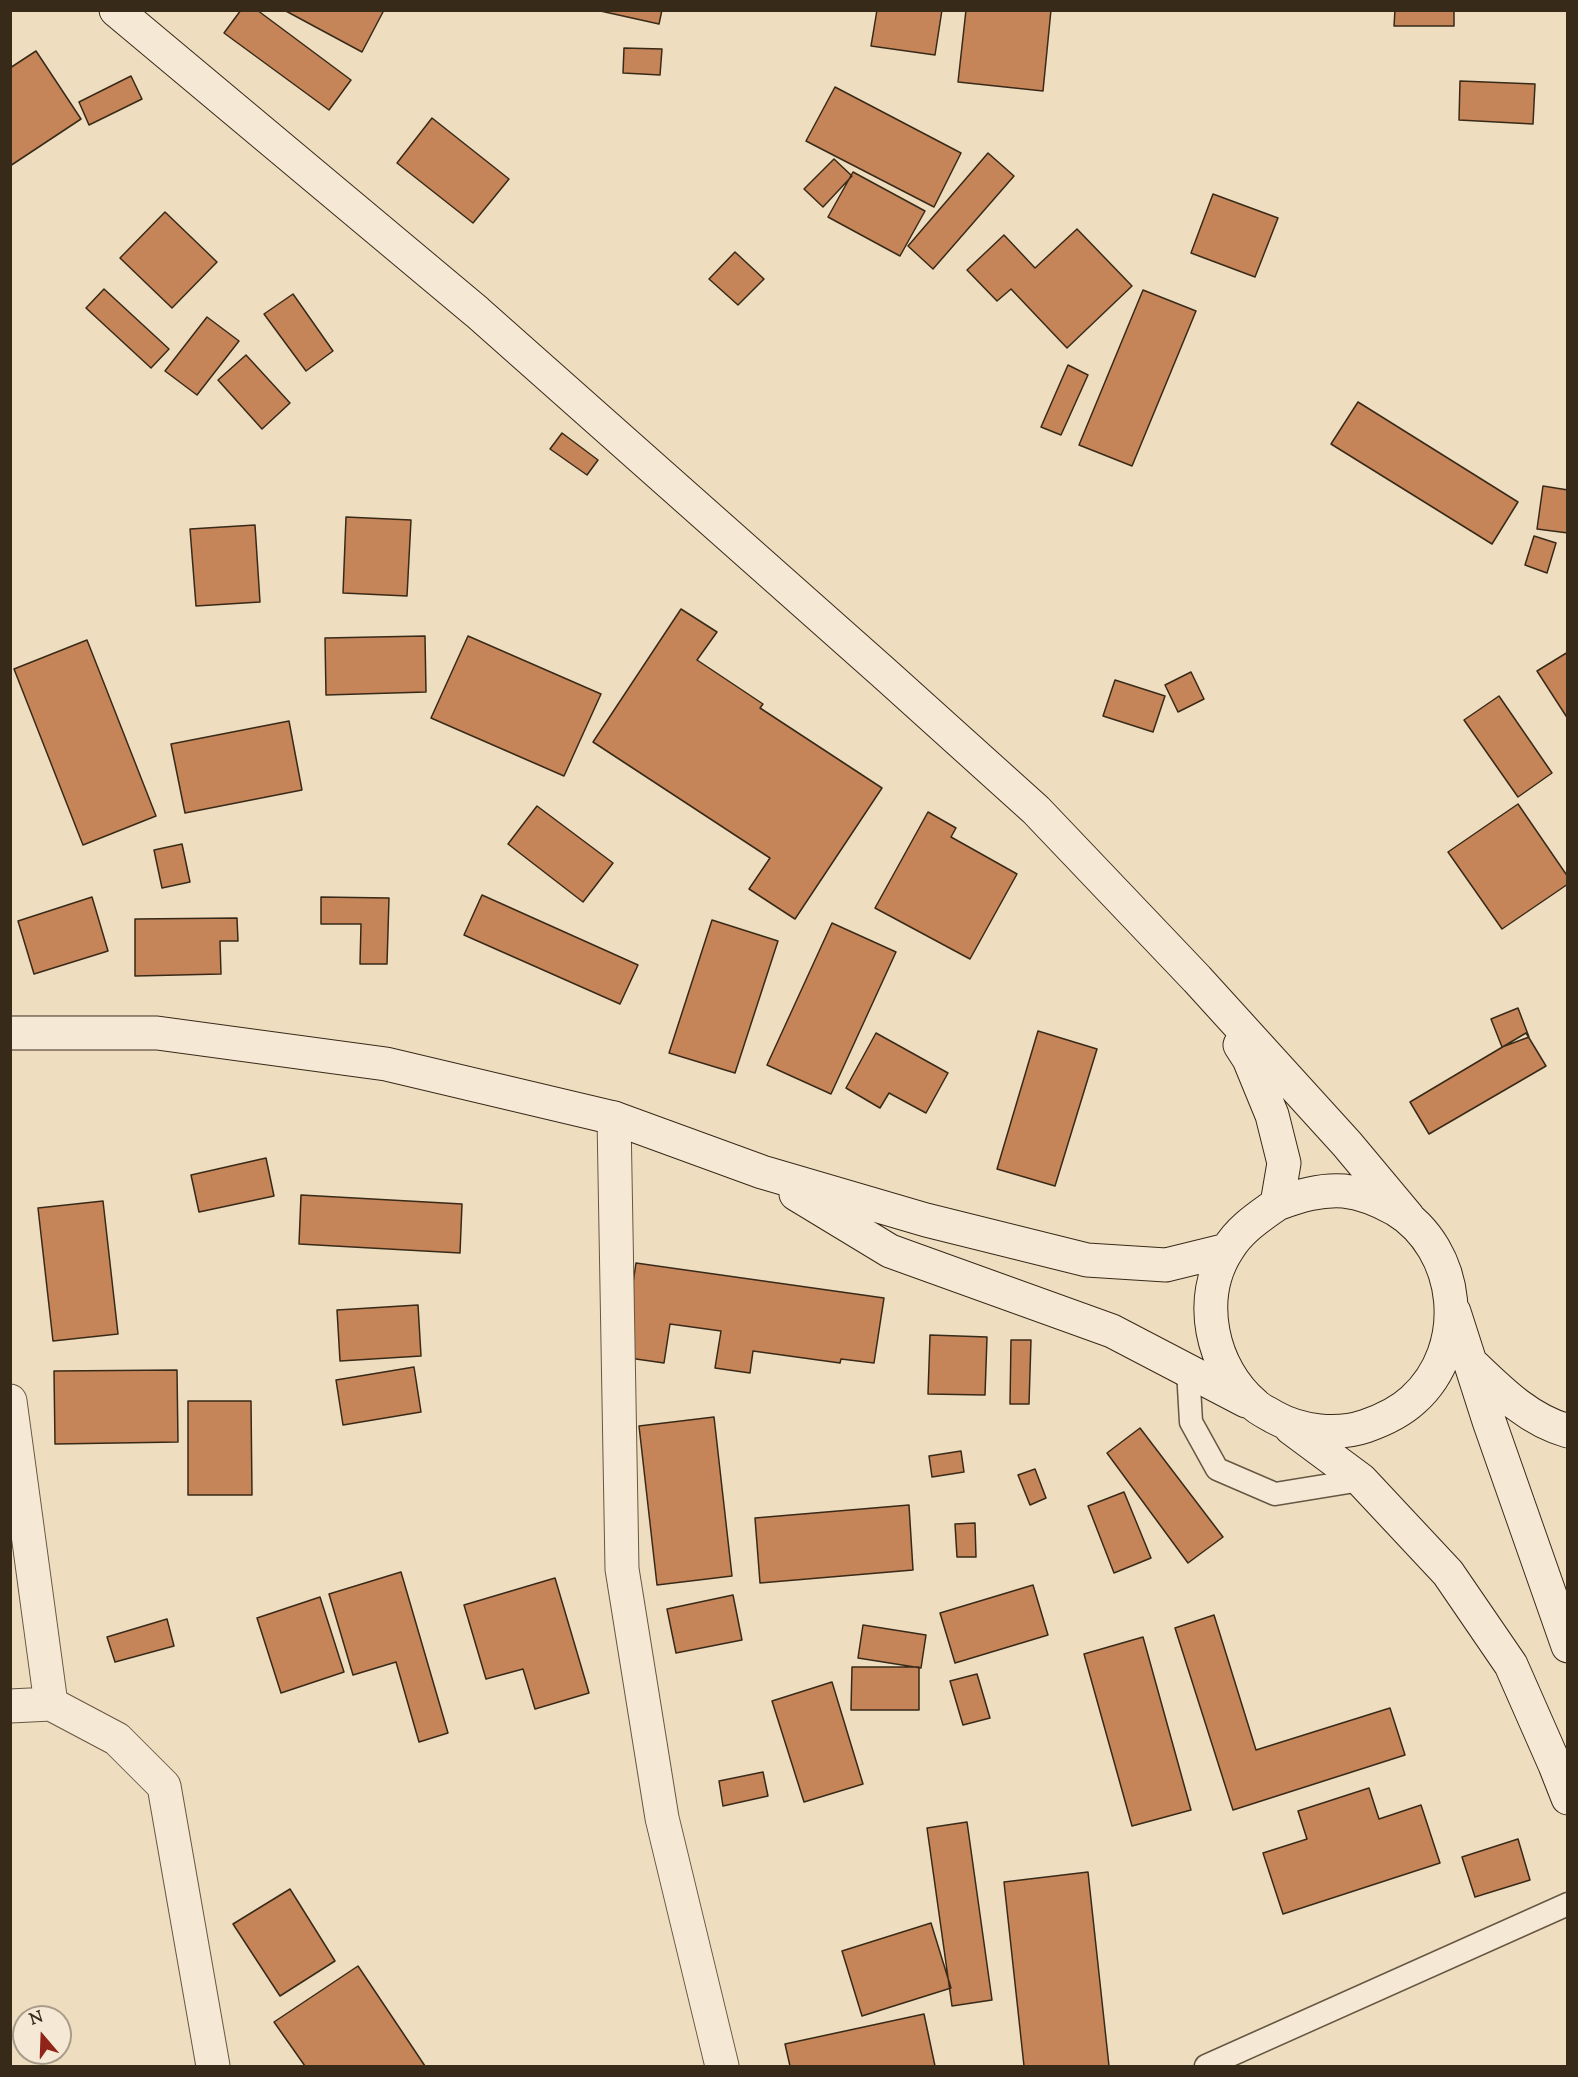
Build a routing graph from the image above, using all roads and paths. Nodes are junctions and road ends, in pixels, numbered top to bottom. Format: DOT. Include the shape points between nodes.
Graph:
graph roads {
  1 [pos="116,10"];
  2 [pos="1197,979"];
  3 [pos="10,1033"];
  4 [pos="614,1118"];
  5 [pos="762,1172"];
  6 [pos="1277,1204"];
  7 [pos="1408,1217"];
  8 [pos="1227,1250"];
  9 [pos="1453,1307"];
  10 [pos="1470,1362"];
  11 [pos="1188,1370"];
  12 [pos="10,1401"];
  13 [pos="1255,1406"];
  14 [pos="1284,1423"];
  15 [pos="1568,1431"];
  16 [pos="1361,1480"];
  17 [pos="1567,1639"];
  18 [pos="51,1704"];
  19 [pos="10,1706"];
  20 [pos="1568,1797"];
  21 [pos="1568,1904"];
  22 [pos="213,2067"];
  23 [pos="723,2067"];
  24 [pos="1206,2067"];
  1 -- 2 [label="street" via="477,312 884,673 1036,810"];
  2 -- 6 [label="street" via="1249,1059 1272,1115 1284,1162"];
  2 -- 7 [label="street"];
  3 -- 4 [label="street" via="157,1033 375,1062"];
  4 -- 5 [label="street"];
  4 -- 23 [label="street" via="622,1569 662,1818"];
  5 -- 8 [label="street" via="926,1220 1087,1260 1166,1265"];
  5 -- 11 [label="street" via="890,1251 1112,1331"];
  6 -- 7 [label="street" via="1310,1193 1344,1191 1378,1200"];
  6 -- 8 [label="street" via="1249,1223"];
  7 -- 9 [label="street" via="1431,1242 1447,1273"];
  8 -- 13 [label="street" via="1214,1282 1210,1316 1216,1350 1232,1380"];
  9 -- 10 [label="street"];
  9 -- 14 [label="street" via="1440,1362 1414,1400 1385,1419 1353,1430 1318,1431"];
  10 -- 15 [label="street" via="1510,1400 1549,1426"];
  10 -- 17 [label="street"];
  11 -- 13 [label="street"];
  11 -- 16 [label="lane" via="1191,1422 1217,1469 1275,1494"];
  12 -- 18 [label="street"];
  13 -- 14 [label="street"];
  14 -- 16 [label="street"];
  16 -- 20 [label="street" via="1448,1573 1511,1665"];
  18 -- 19 [label="street"];
  18 -- 22 [label="street" via="117,1739 164,1786"];
  21 -- 24 [label="lane"];
}
